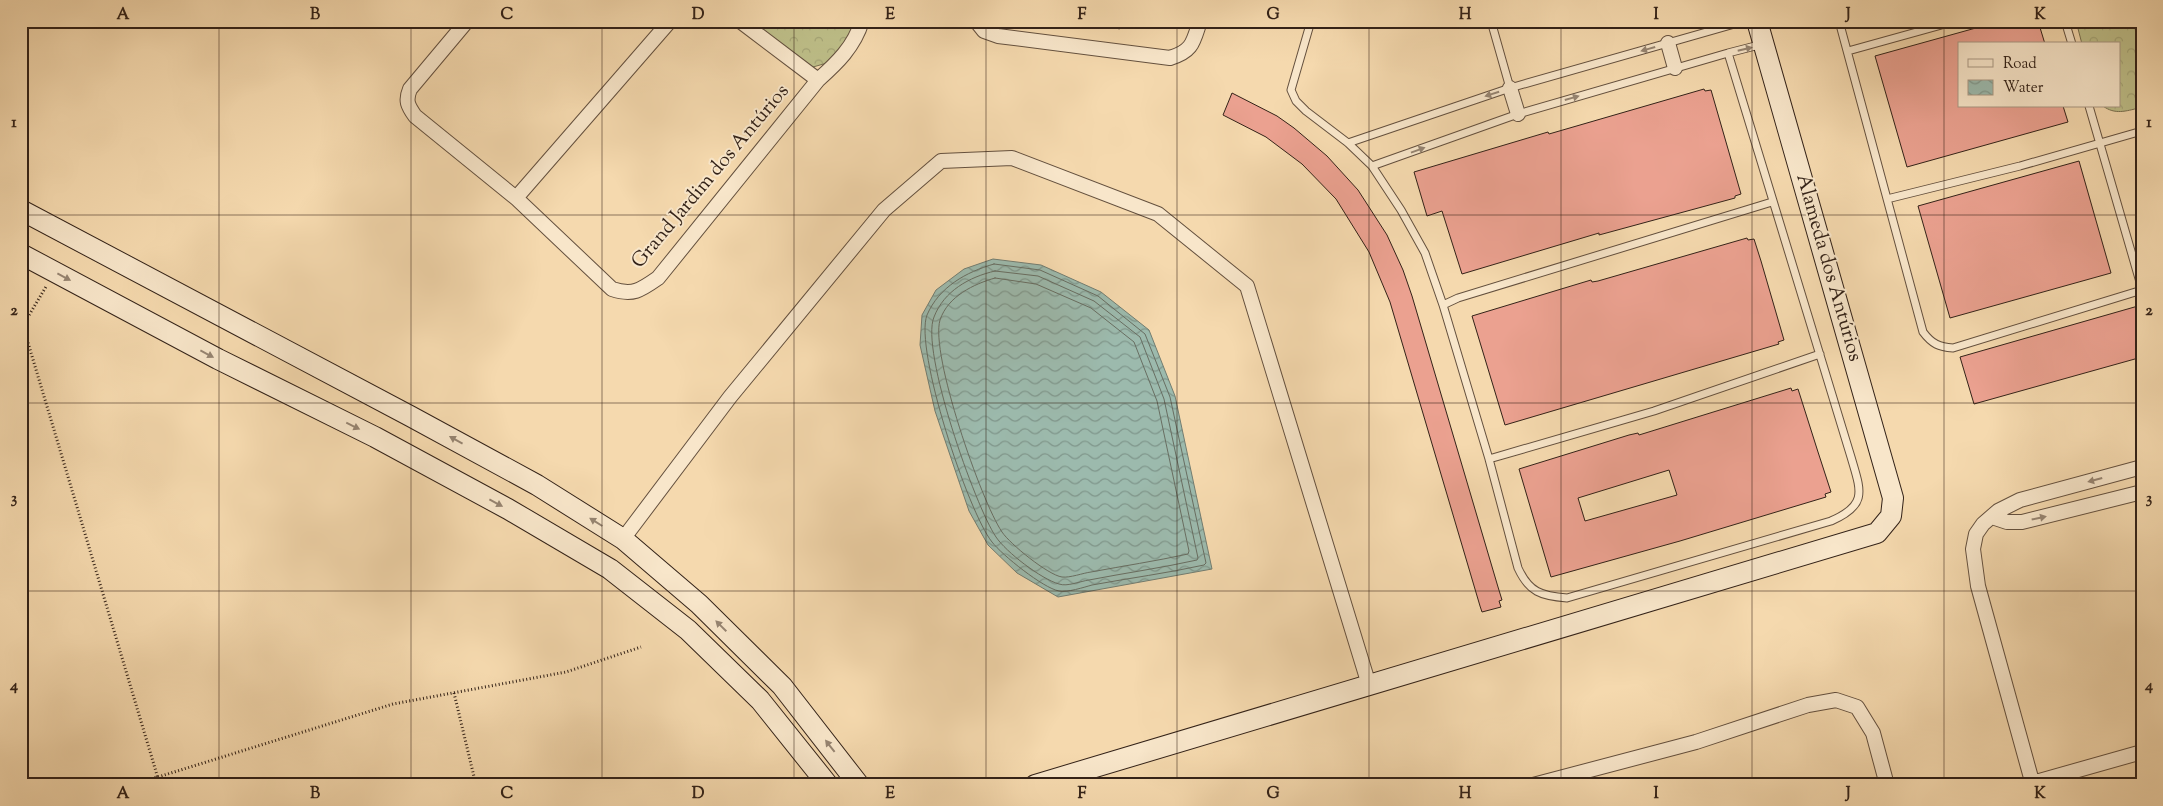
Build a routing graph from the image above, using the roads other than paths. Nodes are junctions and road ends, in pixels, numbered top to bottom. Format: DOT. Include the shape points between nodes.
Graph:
graph roads {
  1 [pos="255,21"];
  2 [pos="260,21"];
  3 [pos="467,21"];
  4 [pos="670,21"];
  5 [pos="740,21"];
  6 [pos="862,21"];
  7 [pos="976,21"];
  8 [pos="1200,21"];
  9 [pos="1310,21"];
  10 [pos="1491,21"];
  11 [pos="1745,21"];
  12 [pos="1757,21"];
  13 [pos="1839,21"];
  14 [pos="1956,21"];
  15 [pos="2066,21"];
  16 [pos="1720,25"];
  17 [pos="2071,42"];
  18 [pos="1668,43"];
  19 [pos="1764,44"];
  20 [pos="1848,51"];
  21 [pos="1728,52"];
  22 [pos="1675,68"];
  23 [pos="818,80"];
  24 [pos="1510,88"];
  25 [pos="2090,108"];
  26 [pos="1518,114"];
  27 [pos="2142,131"];
  28 [pos="1348,143"];
  29 [pos="2100,144"];
  30 [pos="1372,166"];
  31 [pos="516,198"];
  32 [pos="1887,199"];
  33 [pos="1772,202"];
  34 [pos="21,210"];
  35 [pos="21,254"];
  36 [pos="2142,289"];
  37 [pos="1442,305"];
  38 [pos="1820,354"];
  39 [pos="1489,459"];
  40 [pos="2142,467"];
  41 [pos="2142,492"];
  42 [pos="1992,517"];
  43 [pos="623,540"];
  44 [pos="1369,685"];
  45 [pos="2142,752"];
  46 [pos="856,780"];
  47 [pos="2033,784"];
  48 [pos="828,785"];
  49 [pos="873,785"];
  50 [pos="1034,785"];
  51 [pos="1533,785"];
  52 [pos="1887,785"];
  1 -- 2 [label="street"];
  3 -- 31 [label="street, Grand Jardim dos Antúrios" via="410,89 407,105 415,116"];
  4 -- 31 [label="street"];
  5 -- 23 [label="street, Grand Jardim dos Antúrios"];
  6 -- 23 [label="street, Grand Jardim dos Antúrios" via="850,48"];
  7 -- 8 [label="street" via="984,31 998,36 1170,58 1188,51"];
  9 -- 28 [label="lane" via="1291,90 1306,111"];
  10 -- 24 [label="lane"];
  11 -- 16 [label="lane"];
  12 -- 19 [label="main road, Alameda dos Antúrios"];
  13 -- 20 [label="lane"];
  14 -- 20 [label="lane"];
  15 -- 17 [label="lane"];
  16 -- 18 [label="lane"];
  18 -- 22 [label="street"];
  18 -- 24 [label="lane, one-way"];
  21 -- 19 [label="lane, one-way"];
  19 -- 44 [label="main road, Alameda dos Antúrios" via="1893,498 1890,516 1877,533"];
  20 -- 32 [label="lane"];
  21 -- 22 [label="lane"];
  21 -- 33 [label="lane"];
  26 -- 22 [label="lane, one-way"];
  23 -- 31 [label="street, Grand Jardim dos Antúrios" via="658,278 642,290 623,293 612,289"];
  24 -- 26 [label="street"];
  24 -- 28 [label="lane, one-way"];
  25 -- 29 [label="lane"];
  30 -- 26 [label="lane, one-way"];
  27 -- 29 [label="lane"];
  28 -- 30 [label="lane"];
  29 -- 32 [label="lane"];
  29 -- 36 [label="lane"];
  30 -- 37 [label="lane" via="1424,253"];
  32 -- 36 [label="lane" via="1923,332 1940,348 1953,348"];
  33 -- 37 [label="lane"];
  33 -- 38 [label="lane"];
  43 -- 34 [label="main road, one-way" via="478,452"];
  35 -- 48 [label="main road, one-way" via="218,359 375,437 508,509 610,570 688,630 760,700"];
  37 -- 39 [label="lane"];
  38 -- 39 [label="lane" via="1654,411"];
  38 -- 39 [label="lane" via="1858,482 1858,502 1854,508 1831,521 1567,598 1548,596 1532,589 1518,568"];
  40 -- 42 [label="street, one-way" via="2020,500"];
  42 -- 41 [label="street, one-way" via="2022,522"];
  42 -- 47 [label="street" via="1976,534 1973,549 1978,586"];
  43 -- 44 [label="street" via="730,397 884,210 941,161 1012,158 1158,214 1246,286"];
  46 -- 43 [label="main road, one-way" via="782,686 699,604"];
  44 -- 50 [label="main road"];
  45 -- 47 [label="street"];
  46 -- 49 [label="main road"];
  51 -- 52 [label="street" via="1696,742 1808,705 1836,700 1857,707 1873,733"];
}
